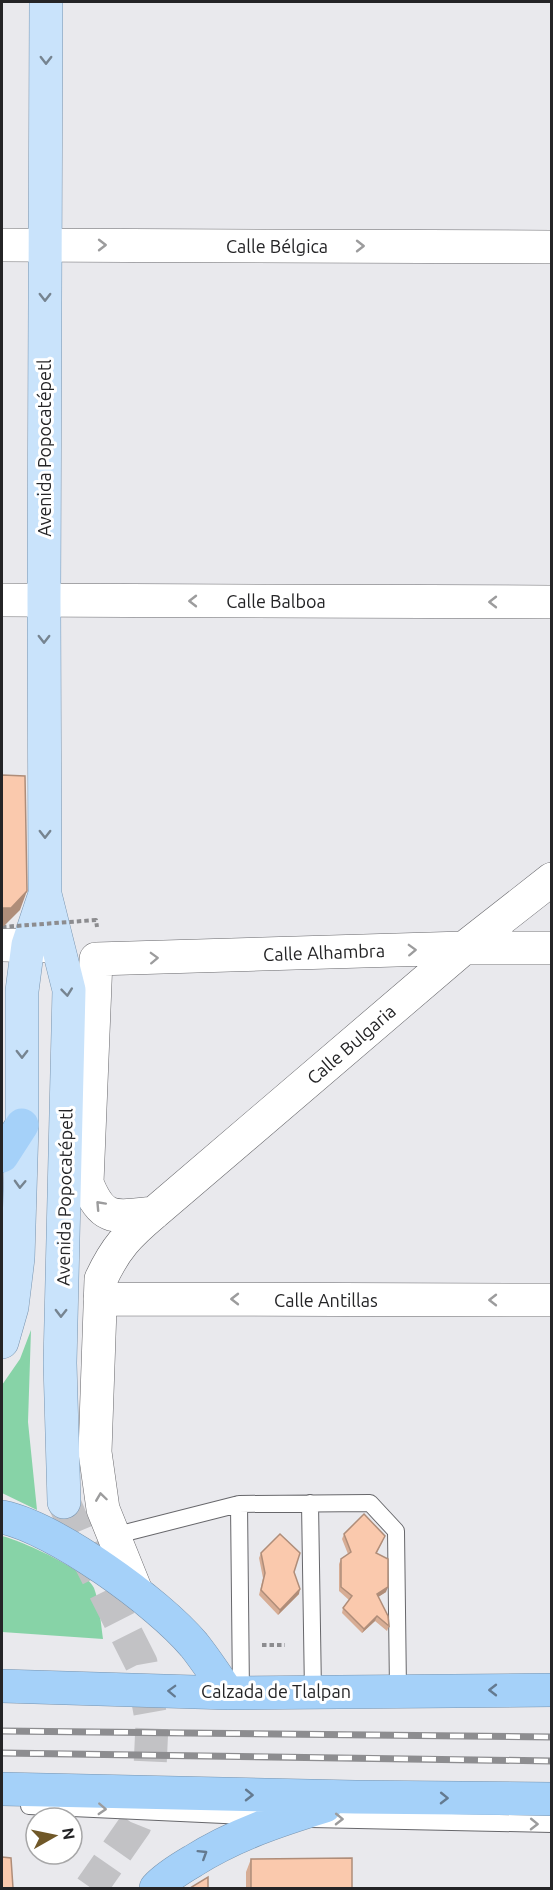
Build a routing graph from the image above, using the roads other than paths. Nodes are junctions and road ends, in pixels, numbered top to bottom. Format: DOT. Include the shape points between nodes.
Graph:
graph roads {
  1 [pos="46,2"];
  2 [pos="2,245"];
  3 [pos="45,245"];
  4 [pos="552,247"];
  5 [pos="2,600"];
  6 [pos="44,600"];
  7 [pos="552,602"];
  8 [pos="552,879"];
  9 [pos="22,940"];
  10 [pos="464,948"];
  11 [pos="552,948"];
  12 [pos="22,1125"];
  13 [pos="2,1156"];
  14 [pos="154,1213"];
  15 [pos="100,1299"];
  16 [pos="552,1300"];
  17 [pos="2,1342"];
  18 [pos="64,1502"];
  19 [pos="310,1503"];
  20 [pos="239,1504"];
  21 [pos="2,1517"];
  22 [pos="113,1536"];
  23 [pos="135,1591"];
  24 [pos="2,1686"];
  25 [pos="398,1690"];
  26 [pos="552,1690"];
  27 [pos="313,1692"];
  28 [pos="235,1693"];
  29 [pos="2,1789"];
  30 [pos="355,1797"];
  31 [pos="552,1799"];
  32 [pos="2,1804"];
  33 [pos="284,1818"];
  34 [pos="552,1824"];
  35 [pos="156,1888"];
  1 -- 3 [label="main road, Avenida Popocatépetl, one-way"];
  2 -- 3 [label="street, Calle Bélgica"];
  3 -- 4 [label="street, Calle Bélgica, one-way"];
  3 -- 6 [label="main road, Avenida Popocatépetl, one-way"];
  5 -- 6 [label="street, Calle Balboa"];
  7 -- 6 [label="street, Calle Balboa, one-way"];
  6 -- 9 [label="main road, Avenida Popocatépetl, one-way" via="45,894"];
  8 -- 10 [label="street, Calle Bulgaria"];
  9 -- 12 [label="main road, Avenida Popocatépetl, one-way"];
  9 -- 18 [label="main road, Avenida Popocatépetl, one-way" via="69,990 60,1363"];
  10 -- 11 [label="street, Calle Alhambra"];
  10 -- 14 [label="street, Calle Bulgaria"];
  14 -- 10 [label="street, Calle Alhambra, one-way" via="120,1216 104,1212 87,1183 96,959"];
  12 -- 13 [label="highway"];
  12 -- 17 [label="main road, Avenida Popocatépetl, one-way" via="18,1258 12,1307"];
  14 -- 15 [label="street, Calle Bulgaria" via="112,1255 101,1279"];
  16 -- 15 [label="street, Calle Antillas, one-way"];
  22 -- 15 [label="street, Calle Bulgaria, one-way" via="103,1509 95,1452"];
  19 -- 20 [label="lane"];
  19 -- 25 [label="lane" via="370,1503 396,1531"];
  19 -- 27 [label="lane"];
  20 -- 22 [label="lane"];
  20 -- 28 [label="lane"];
  21 -- 23 [label="highway" via="62,1542"];
  22 -- 23 [label="street, Calle Bulgaria"];
  23 -- 28 [label="highway" via="193,1644"];
  28 -- 24 [label="highway, Calzada de Tlalpan, one-way"];
  26 -- 25 [label="highway, Calzada de Tlalpan, one-way"];
  25 -- 27 [label="highway, Calzada de Tlalpan"];
  27 -- 28 [label="highway, Calzada de Tlalpan"];
  29 -- 30 [label="highway, one-way"];
  30 -- 31 [label="highway, one-way"];
  30 -- 33 [label="highway"];
  32 -- 33 [label="lane, one-way"];
  33 -- 34 [label="lane, one-way"];
  35 -- 33 [label="highway, one-way" via="219,1845"];
}
